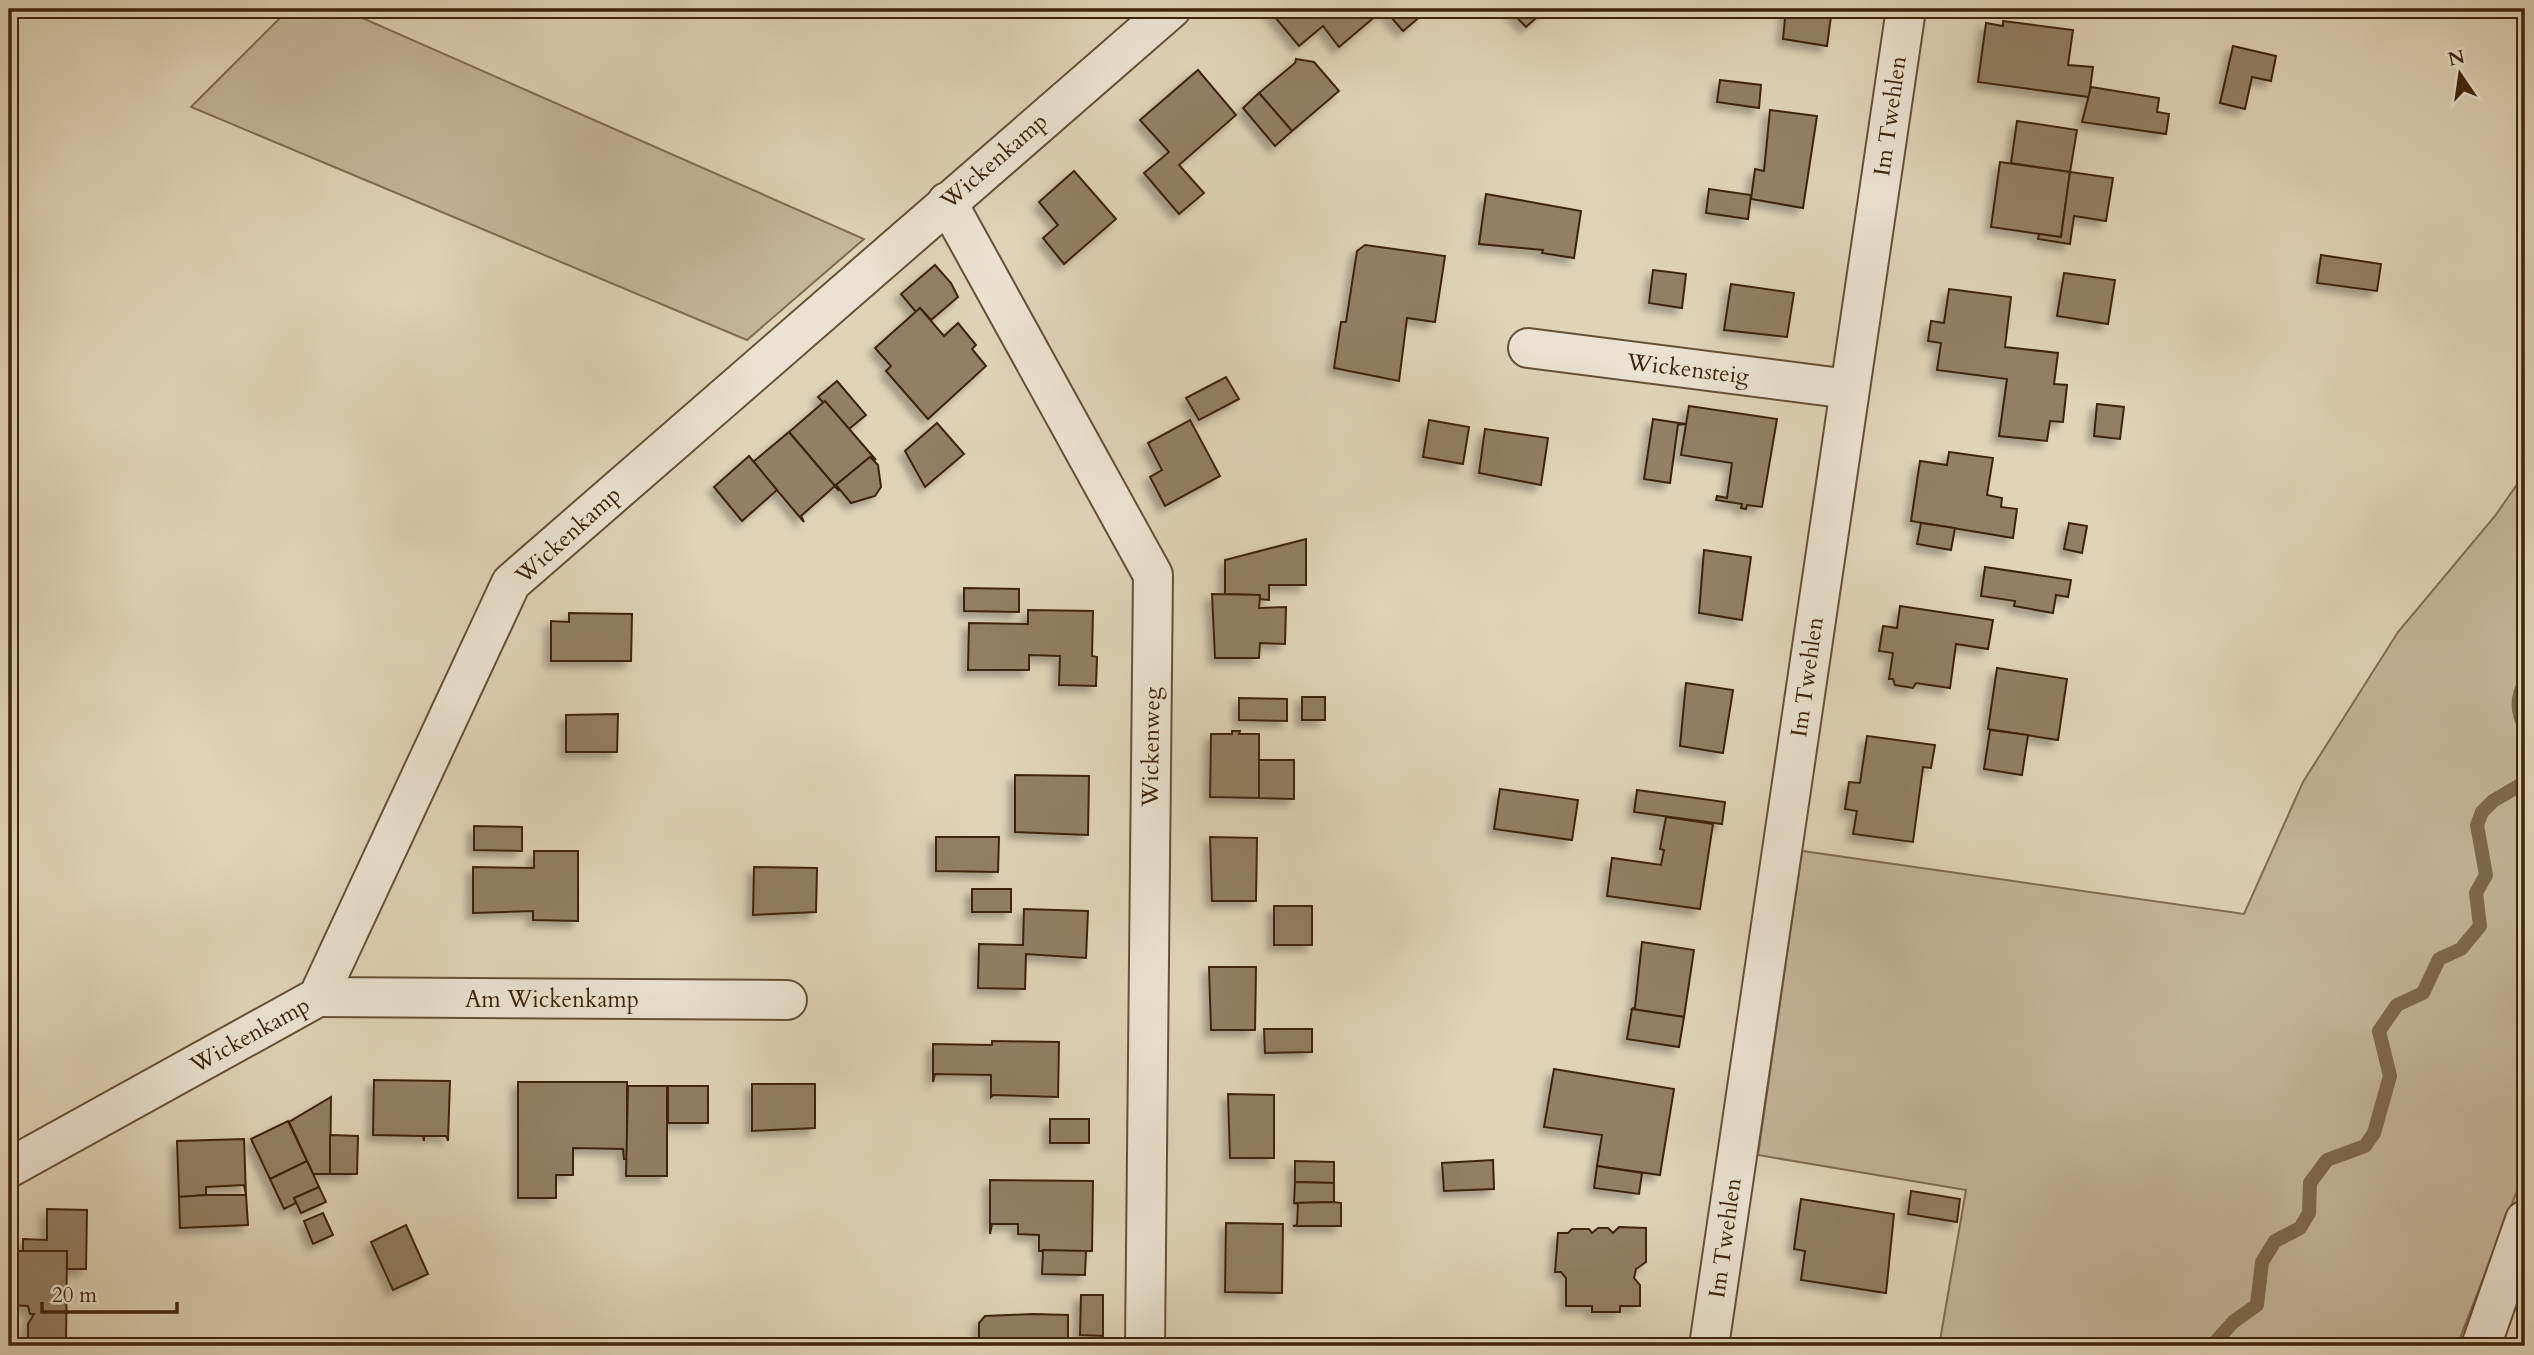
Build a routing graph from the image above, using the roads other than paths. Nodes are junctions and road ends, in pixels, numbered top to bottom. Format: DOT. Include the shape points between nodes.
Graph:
graph roads {
  1 [pos="1171,9"];
  2 [pos="1906,9"];
  3 [pos="947,202"];
  4 [pos="1528,348"];
  5 [pos="1849,389"];
  6 [pos="318,997"];
  7 [pos="787,1000"];
  8 [pos="9,1168"];
  9 [pos="2525,1220"];
  10 [pos="1145,1346"];
  11 [pos="1709,1346"];
  12 [pos="2481,1346"];
  1 -- 3 [label="street, Wickenkamp"];
  2 -- 5 [label="street, Im Twehlen"];
  3 -- 6 [label="street, Wickenkamp" via="511,583"];
  3 -- 10 [label="street, Wickenweg" via="1153,575"];
  4 -- 5 [label="street, Wickensteig"];
  5 -- 11 [label="street, Im Twehlen"];
  6 -- 7 [label="street, Am Wickenkamp"];
  6 -- 8 [label="street, Wickenkamp"];
  9 -- 12 [label="street"];
}
